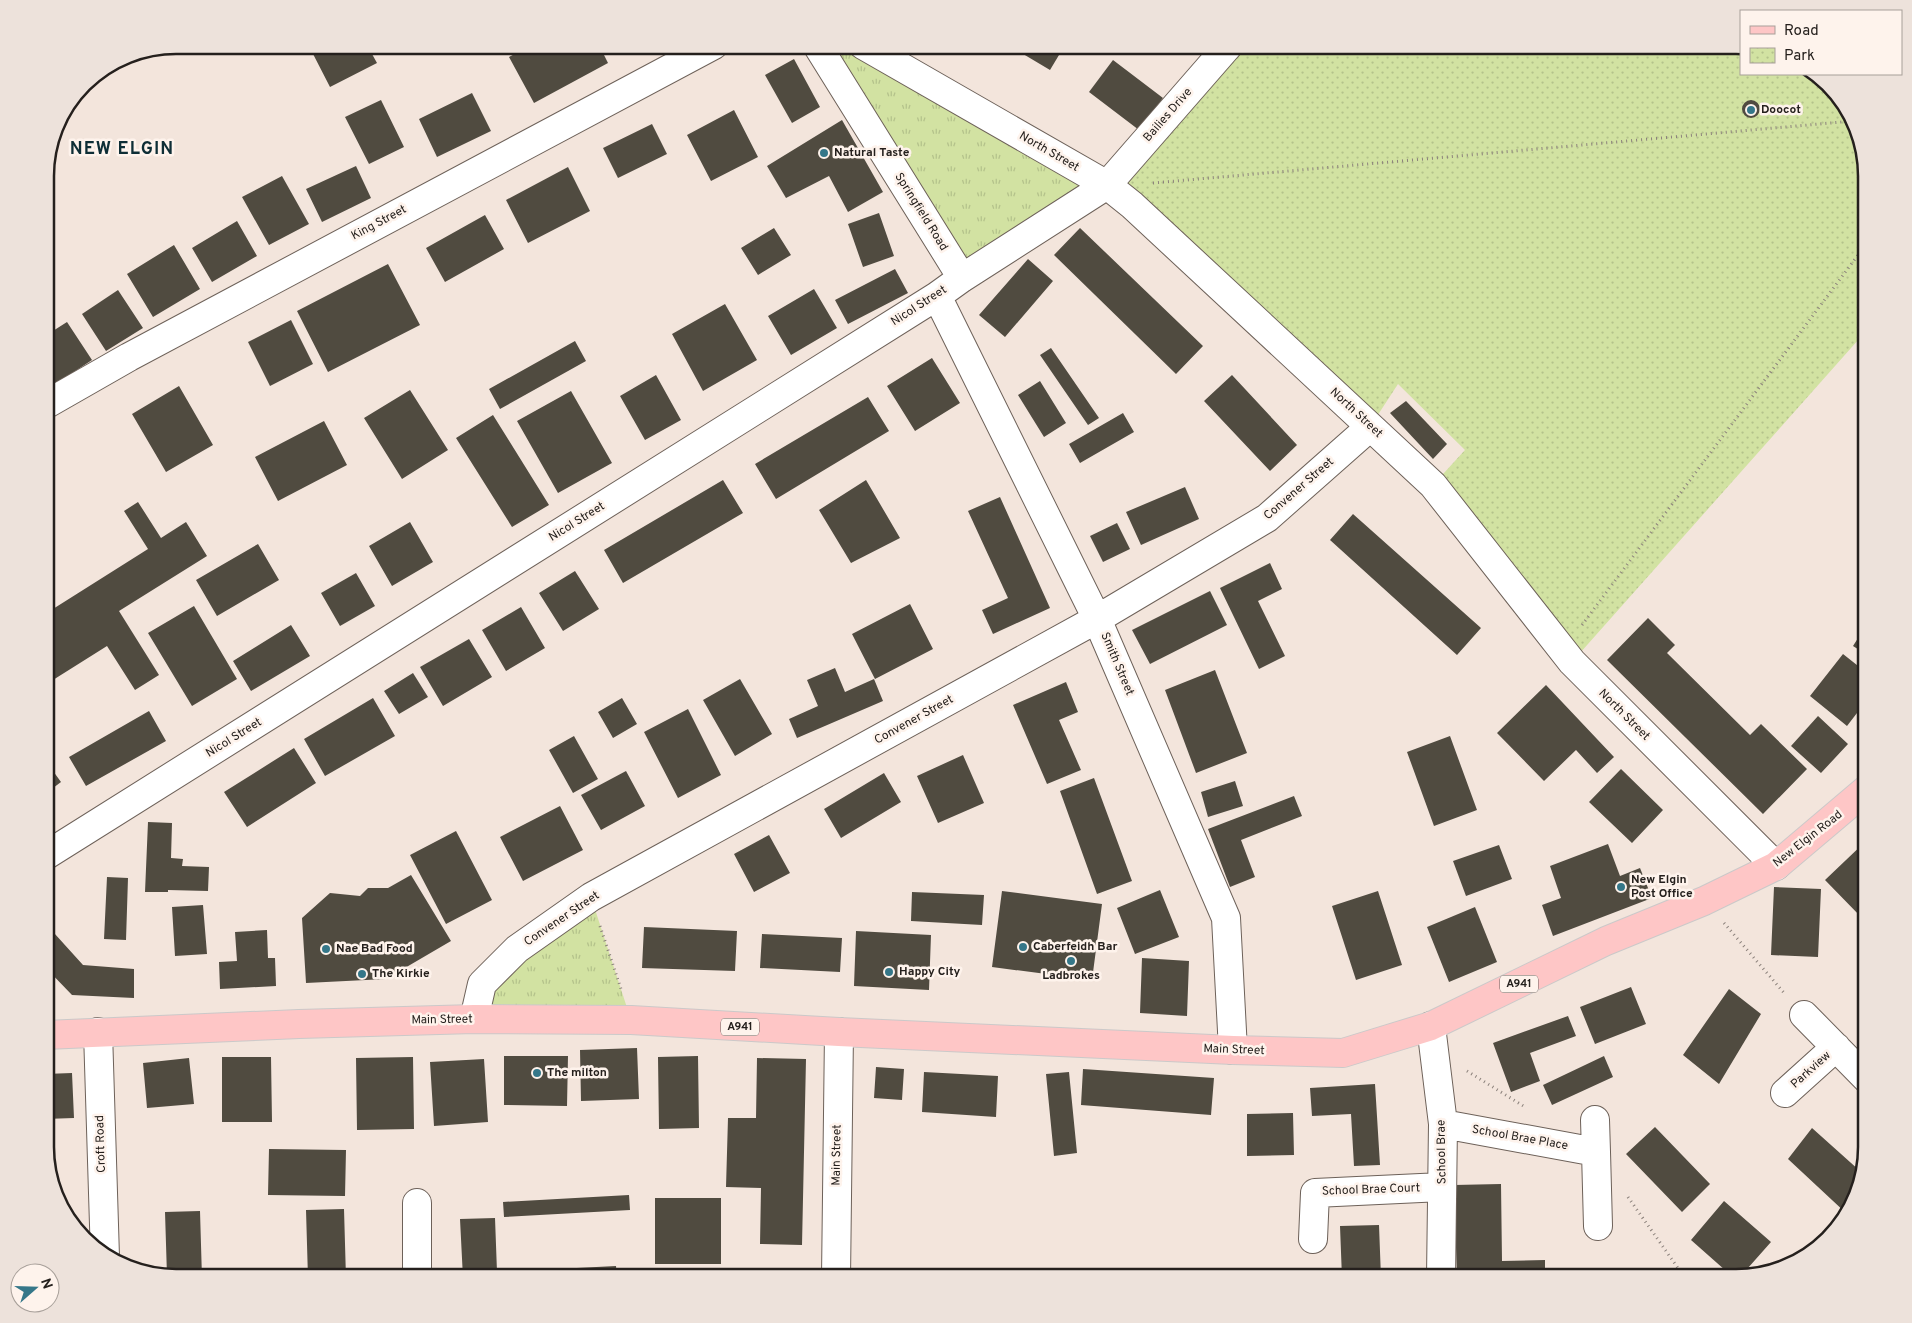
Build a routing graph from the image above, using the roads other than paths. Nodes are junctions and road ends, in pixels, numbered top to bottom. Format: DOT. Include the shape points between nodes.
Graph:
graph roads {
  1 [pos="697,54"];
  2 [pos="823,54"];
  3 [pos="879,54"];
  4 [pos="1221,54"];
  5 [pos="1107,185"];
  6 [pos="962,278"];
  7 [pos="937,296"];
  8 [pos="54,400"];
  9 [pos="1370,427"];
  10 [pos="1097,619"];
  11 [pos="1858,798"];
  12 [pos="54,850"];
  13 [pos="1776,866"];
  14 [pos="1606,941"];
  15 [pos="1804,1015"];
  16 [pos="474,1019"];
  17 [pos="1431,1026"];
  18 [pos="98,1032"];
  19 [pos="838,1032"];
  20 [pos="54,1034"];
  21 [pos="1836,1047"];
  22 [pos="1233,1050"];
  23 [pos="1858,1070"];
  24 [pos="1785,1093"];
  25 [pos="1595,1120"];
  26 [pos="1443,1124"];
  27 [pos="1596,1152"];
  28 [pos="1442,1187"];
  29 [pos="417,1203"];
  30 [pos="1598,1226"];
  31 [pos="1313,1239"];
  32 [pos="105,1246"];
  33 [pos="417,1269"];
  34 [pos="836,1269"];
  35 [pos="1441,1269"];
  1 -- 8 [label="street, King Street" via="129,356"];
  2 -- 6 [label="street, Springfield Road"];
  3 -- 5 [label="street, North Street"];
  4 -- 5 [label="street, Bailies Drive"];
  5 -- 6 [label="street, Nicol Street"];
  5 -- 9 [label="street, North Street"];
  6 -- 7 [label="street, Nicol Street"];
  7 -- 10 [label="street, Smith Street"];
  7 -- 12 [label="street, Nicol Street"];
  9 -- 10 [label="street, Convener Street" via="1267,518"];
  9 -- 13 [label="street, North Street" via="1433,485 1572,662"];
  10 -- 16 [label="street, Convener Street" via="591,897 517,948 482,984"];
  10 -- 22 [label="street, Smith Street" via="1226,918"];
  11 -- 13 [label="main road, New Elgin Road / A941"];
  13 -- 14 [label="main road, New Elgin Road / A941" via="1704,901"];
  14 -- 17 [label="main road, Main Street / A941"];
  15 -- 21 [label="street, Parkview"];
  16 -- 18 [label="main road, Main Street / A941"];
  16 -- 19 [label="main road, Main Street / A941" via="631,1020"];
  17 -- 22 [label="main road, Main Street / A941" via="1343,1053"];
  17 -- 26 [label="street, School Brae"];
  18 -- 20 [label="main road, Main Street / A941"];
  18 -- 32 [label="street, Croft Road"];
  19 -- 22 [label="main road, Main Street / A941"];
  19 -- 34 [label="street, Main Street"];
  21 -- 23 [label="street, Parkview"];
  21 -- 24 [label="street, Parkview"];
  25 -- 27 [label="street"];
  26 -- 27 [label="street, School Brae Place"];
  26 -- 28 [label="street, School Brae"];
  27 -- 30 [label="street"];
  28 -- 31 [label="street, School Brae Court" via="1315,1193"];
  28 -- 35 [label="street, School Brae"];
  29 -- 33 [label="street"];
}
